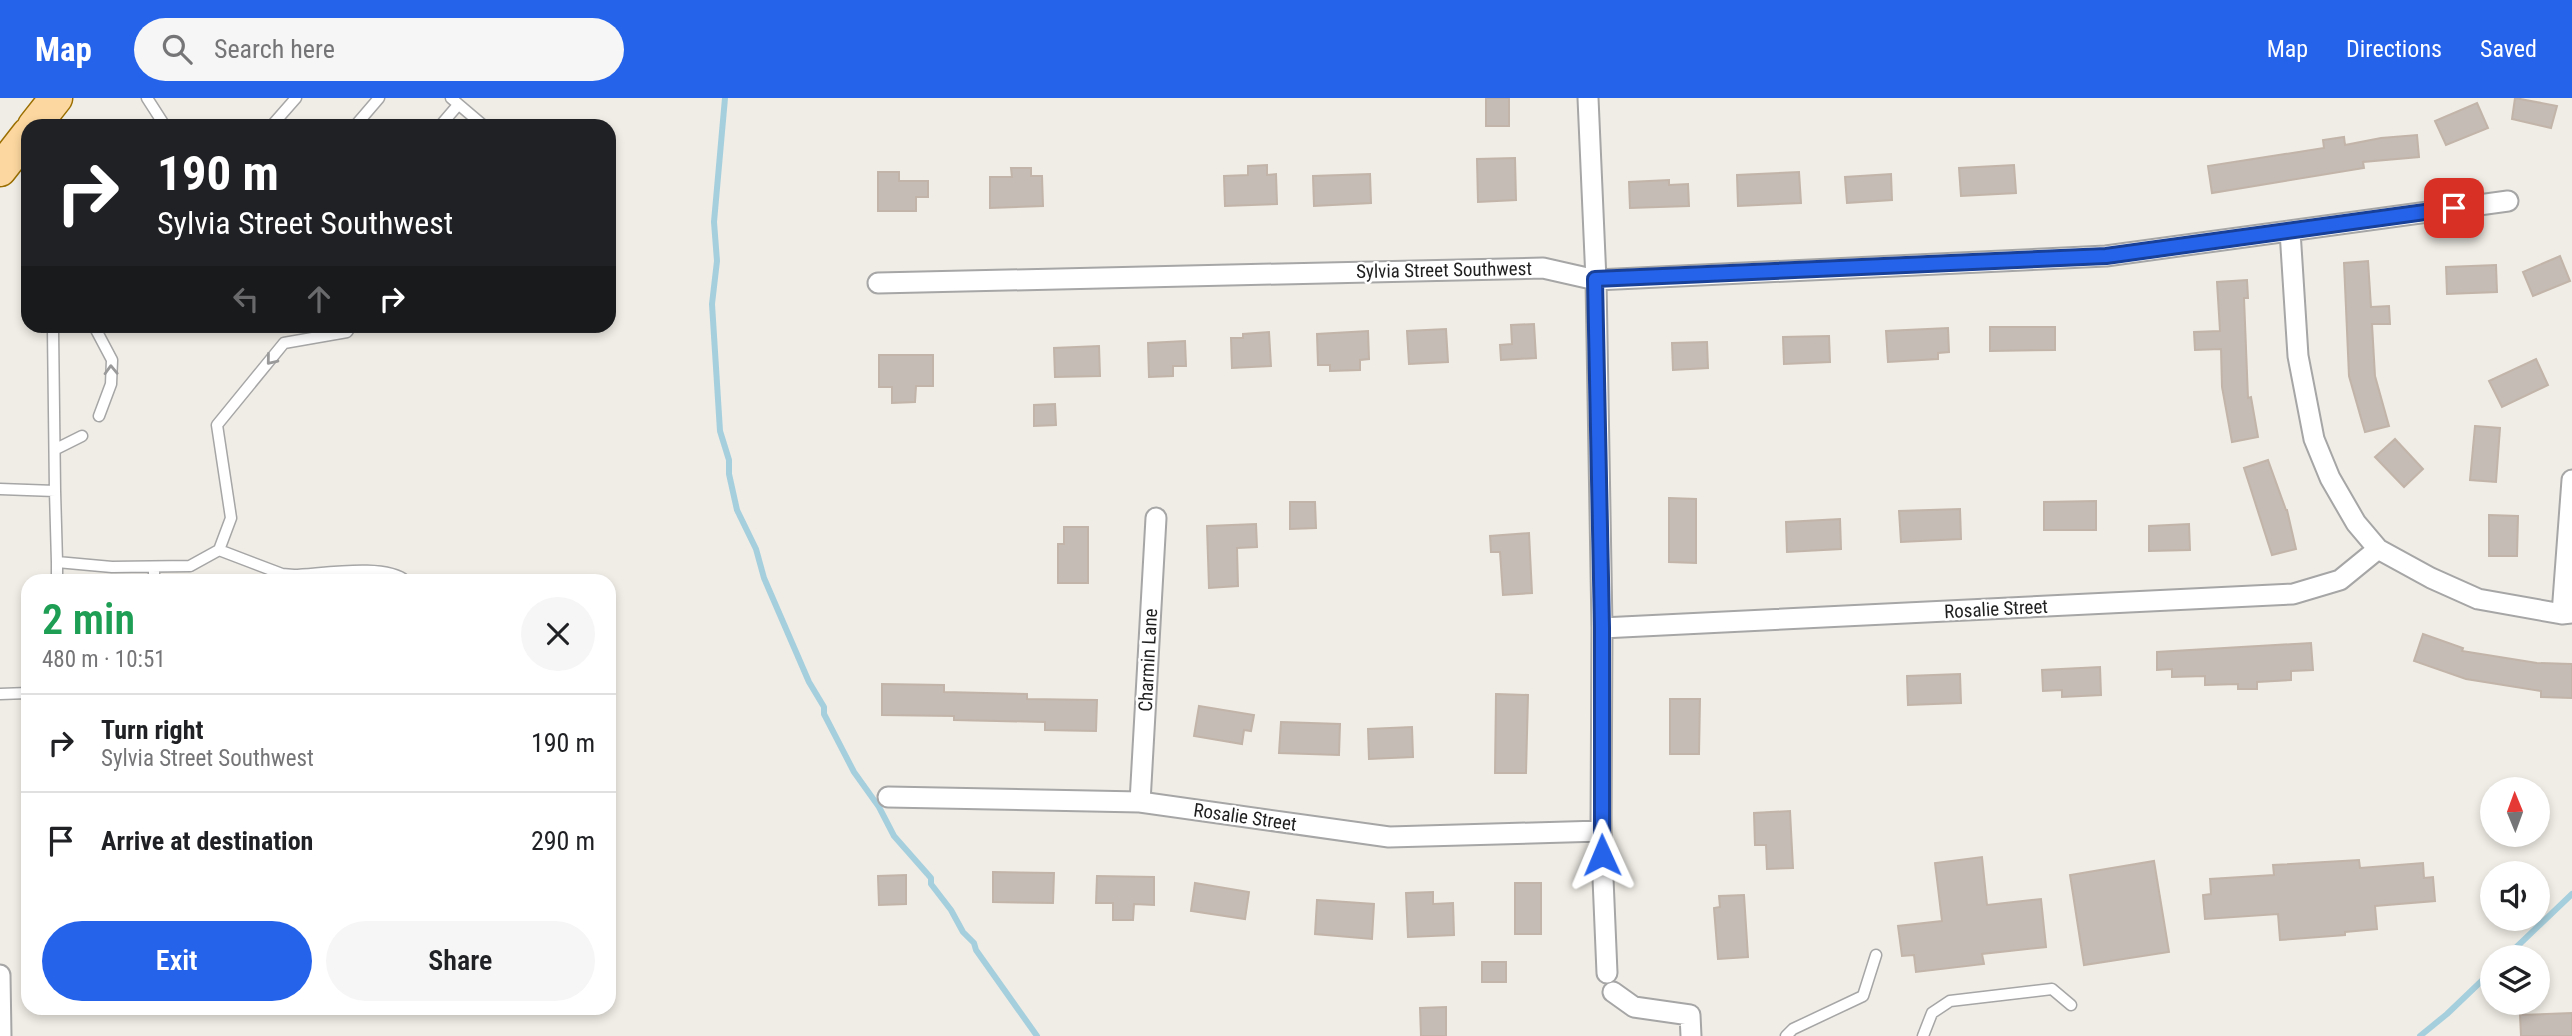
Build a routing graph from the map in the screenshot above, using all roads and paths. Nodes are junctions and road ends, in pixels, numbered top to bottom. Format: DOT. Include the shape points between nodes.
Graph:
graph roads {
  1 [pos="56,98"];
  2 [pos="147,98"];
  3 [pos="296,98"];
  4 [pos="379,98"];
  5 [pos="1588,98"];
  6 [pos="454,101"];
  7 [pos="40,119"];
  8 [pos="160,119"];
  9 [pos="278,119"];
  10 [pos="361,119"];
  11 [pos="444,119"];
  12 [pos="476,119"];
  13 [pos="21,143"];
  14 [pos="0,170"];
  15 [pos="2508,201"];
  16 [pos="2290,231"];
  17 [pos="1595,279"];
  18 [pos="878,283"];
  19 [pos="53,333"];
  20 [pos="98,333"];
  21 [pos="340,333"];
  22 [pos="99,416"];
  23 [pos="82,436"];
  24 [pos="56,449"];
  25 [pos="2572,480"];
  26 [pos="0,489"];
  27 [pos="55,491"];
  28 [pos="1156,518"];
  29 [pos="2378,549"];
  30 [pos="219,550"];
  31 [pos="57,562"];
  32 [pos="154,567"];
  33 [pos="57,574"];
  34 [pos="154,574"];
  35 [pos="288,574"];
  36 [pos="308,574"];
  37 [pos="395,574"];
  38 [pos="2567,614"];
  39 [pos="1602,628"];
  40 [pos="21,693"];
  41 [pos="0,694"];
  42 [pos="888,797"];
  43 [pos="1140,802"];
  44 [pos="1601,831"];
  45 [pos="1876,955"];
  46 [pos="0,975"];
  47 [pos="2071,1005"];
  48 [pos="1,1036"];
  49 [pos="1691,1036"];
  50 [pos="1786,1036"];
  51 [pos="1923,1036"];
  1 -- 7 [label="main road"];
  2 -- 8 [label="lane"];
  3 -- 9 [label="lane"];
  4 -- 10 [label="lane"];
  5 -- 17 [label="street"];
  6 -- 11 [label="lane"];
  6 -- 12 [label="lane"];
  13 -- 14 [label="main road"];
  15 -- 16 [label="street, Sylvia Street Southwest"];
  16 -- 17 [label="street, Sylvia Street Southwest" via="2106,256"];
  16 -- 29 [label="street" via="2298,356 2315,439 2349,512"];
  17 -- 18 [label="street, Sylvia Street Southwest" via="1543,268"];
  17 -- 39 [label="street"];
  19 -- 24 [label="lane"];
  22 -- 20 [label="lane, one-way" via="111,384 111,360"];
  21 -- 30 [label="lane, one-way" via="284,343 218,425 230,518"];
  23 -- 24 [label="lane"];
  24 -- 27 [label="lane"];
  25 -- 38 [label="street"];
  26 -- 27 [label="lane"];
  27 -- 31 [label="lane"];
  28 -- 43 [label="street, Charmin Lane"];
  29 -- 38 [label="street" via="2478,599"];
  29 -- 39 [label="street, Rosalie Street" via="2340,580 2293,594"];
  30 -- 32 [label="lane" via="190,566"];
  30 -- 35 [label="lane"];
  31 -- 32 [label="lane"];
  31 -- 33 [label="lane"];
  32 -- 34 [label="lane"];
  36 -- 37 [label="lane" via="377,569"];
  39 -- 44 [label="street"];
  40 -- 41 [label="lane"];
  42 -- 43 [label="street, Rosalie Street"];
  43 -- 44 [label="street, Rosalie Street" via="1389,838"];
  44 -- 49 [label="street" via="1610,982 1634,1007 1690,1015"];
  45 -- 50 [label="lane" via="1863,996"];
  46 -- 48 [label="street"];
  47 -- 51 [label="lane" via="2052,989 1950,1000 1932,1013"];
}
